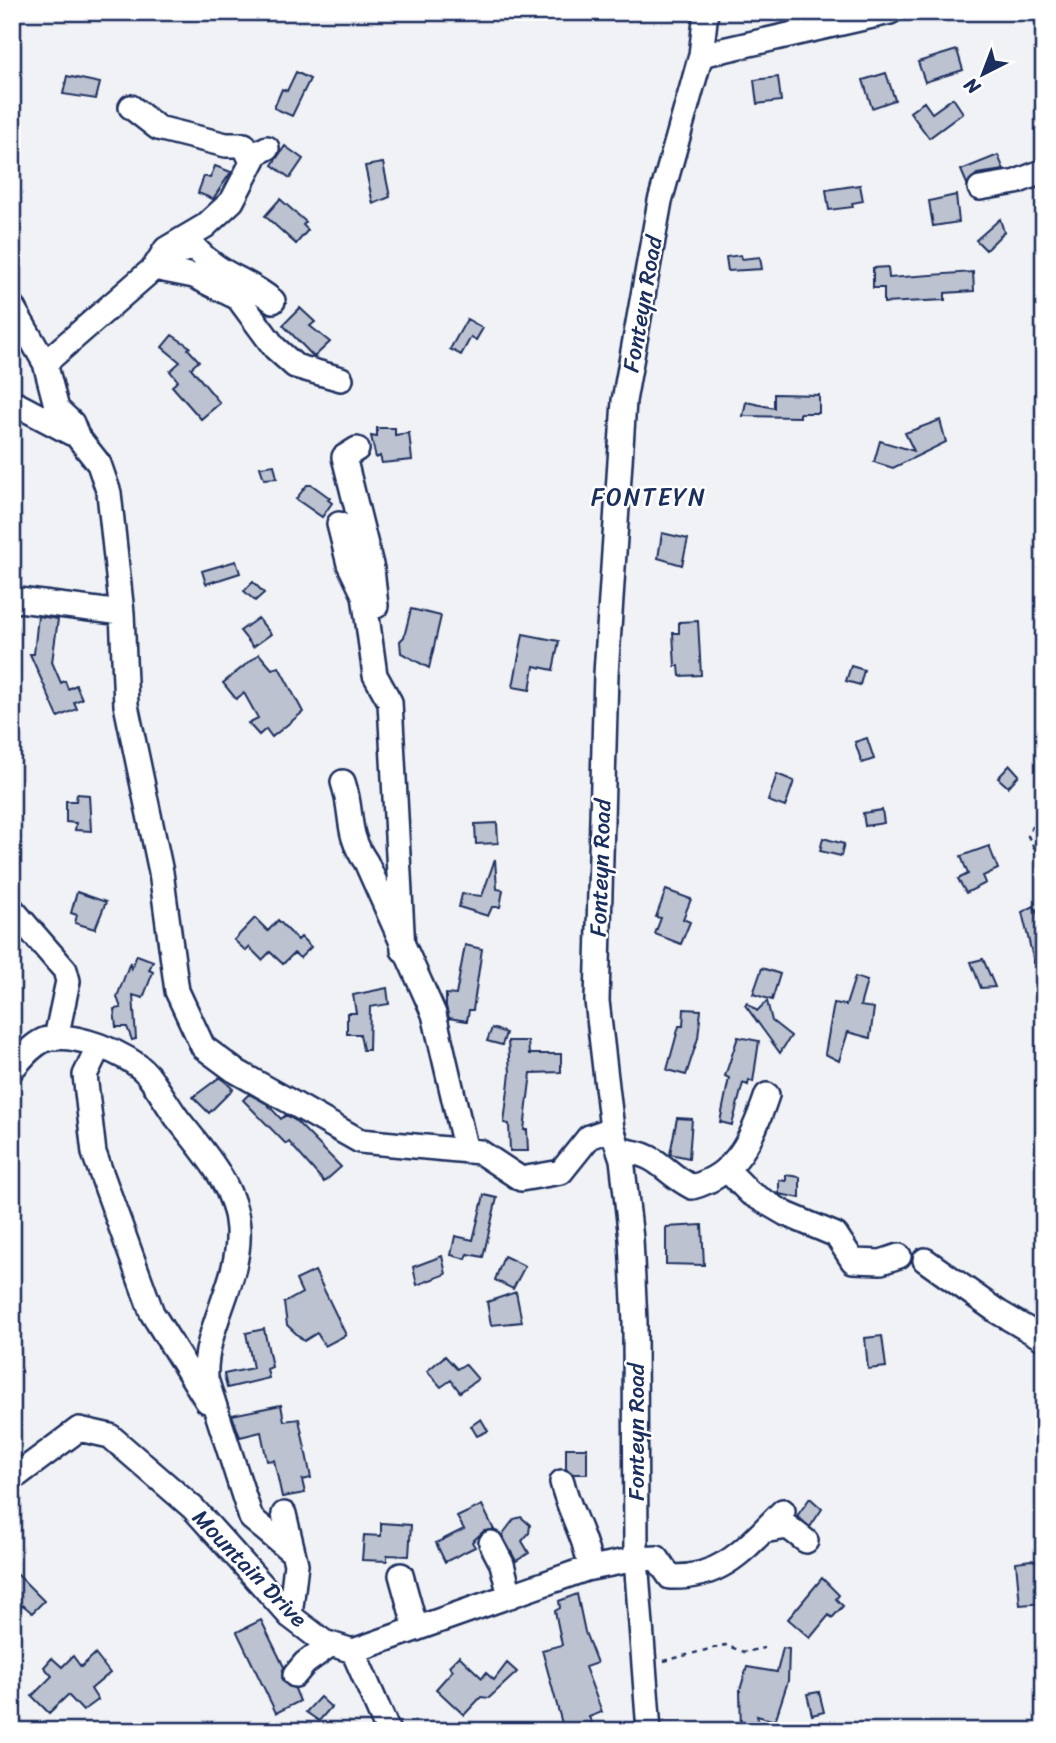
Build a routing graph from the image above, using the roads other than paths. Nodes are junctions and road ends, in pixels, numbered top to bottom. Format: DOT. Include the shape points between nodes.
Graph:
graph roads {
  1 [pos="706,12"];
  2 [pos="890,12"];
  3 [pos="701,55"];
  4 [pos="131,107"];
  5 [pos="1044,171"];
  6 [pos="980,188"];
  7 [pos="153,268"];
  8 [pos="273,301"];
  9 [pos="12,306"];
  10 [pos="45,363"];
  11 [pos="341,379"];
  12 [pos="12,402"];
  13 [pos="77,436"];
  14 [pos="357,449"];
  15 [pos="340,524"];
  16 [pos="12,602"];
  17 [pos="122,613"];
  18 [pos="390,702"];
  19 [pos="343,782"];
  20 [pos="12,909"];
  21 [pos="403,950"];
  22 [pos="56,1038"];
  23 [pos="99,1046"];
  24 [pos="12,1069"];
  25 [pos="767,1096"];
  26 [pos="616,1140"];
  27 [pos="466,1151"];
  28 [pos="726,1169"];
  29 [pos="899,1256"];
  30 [pos="925,1260"];
  31 [pos="1044,1339"];
  32 [pos="216,1416"];
  33 [pos="12,1479"];
  34 [pos="562,1482"];
  35 [pos="783,1511"];
  36 [pos="284,1514"];
  37 [pos="763,1531"];
  38 [pos="806,1541"];
  39 [pos="491,1543"];
  40 [pos="291,1551"];
  41 [pos="636,1559"];
  42 [pos="590,1568"];
  43 [pos="401,1575"];
  44 [pos="510,1595"];
  45 [pos="290,1616"];
  46 [pos="416,1629"];
  47 [pos="331,1644"];
  48 [pos="353,1651"];
  49 [pos="295,1675"];
  50 [pos="388,1731"];
  51 [pos="649,1731"];
  1 -- 3 [label="street, Fonteyn Road"];
  2 -- 3 [label="street"];
  3 -- 26 [label="street, Fonteyn Road" via="660,201 624,401 606,674 597,1001"];
  4 -- 7 [label="street" via="158,128 244,145 260,155 232,201 205,226 166,249"];
  5 -- 6 [label="street"];
  7 -- 8 [label="street" via="174,251 194,247 233,279 258,288"];
  7 -- 10 [label="street"];
  7 -- 11 [label="street" via="194,276 238,298 275,348 295,366"];
  9 -- 10 [label="street"];
  10 -- 13 [label="street" via="57,409 72,423"];
  12 -- 13 [label="street"];
  13 -- 17 [label="street" via="99,464 108,493"];
  14 -- 18 [label="street" via="344,457 393,680"];
  15 -- 18 [label="street" via="349,564 364,595 375,675"];
  16 -- 17 [label="street"];
  17 -- 27 [label="street" via="126,705 161,872 177,991 203,1047 234,1070 360,1141"];
  18 -- 21 [label="street"];
  19 -- 21 [label="street" via="353,844 366,862"];
  20 -- 22 [label="street" via="65,971 68,981"];
  21 -- 27 [label="street" via="434,1014"];
  22 -- 23 [label="street"];
  22 -- 24 [label="street" via="45,1039 29,1050"];
  23 -- 32 [label="street" via="85,1075 94,1153 152,1313"];
  23 -- 32 [label="street" via="146,1073 215,1166 231,1199 238,1227 237,1251 205,1358"];
  25 -- 28 [label="street" via="752,1138"];
  26 -- 27 [label="street" via="589,1137 561,1172 521,1179 480,1152"];
  26 -- 28 [label="street" via="656,1158 692,1187 713,1181"];
  26 -- 41 [label="street, Fonteyn Road" via="631,1239 635,1322"];
  28 -- 29 [label="street" via="750,1193 836,1235 853,1261 881,1262"];
  30 -- 31 [label="street"];
  32 -- 40 [label="street" via="251,1518"];
  33 -- 45 [label="street, Mountain Drive" via="79,1429 110,1436 193,1508"];
  34 -- 42 [label="street" via="567,1505 588,1549"];
  35 -- 37 [label="street"];
  36 -- 40 [label="street"];
  37 -- 38 [label="street" via="788,1527"];
  37 -- 41 [label="street" via="741,1555 696,1578 670,1577 657,1558"];
  39 -- 44 [label="street"];
  40 -- 45 [label="street" via="296,1564"];
  41 -- 42 [label="street"];
  41 -- 51 [label="street, Fonteyn Road"];
  42 -- 44 [label="street"];
  43 -- 46 [label="street"];
  44 -- 46 [label="street"];
  45 -- 47 [label="street, Mountain Drive"];
  46 -- 48 [label="street"];
  47 -- 48 [label="street, Mountain Drive"];
  47 -- 49 [label="street"];
  48 -- 50 [label="street"];
}
